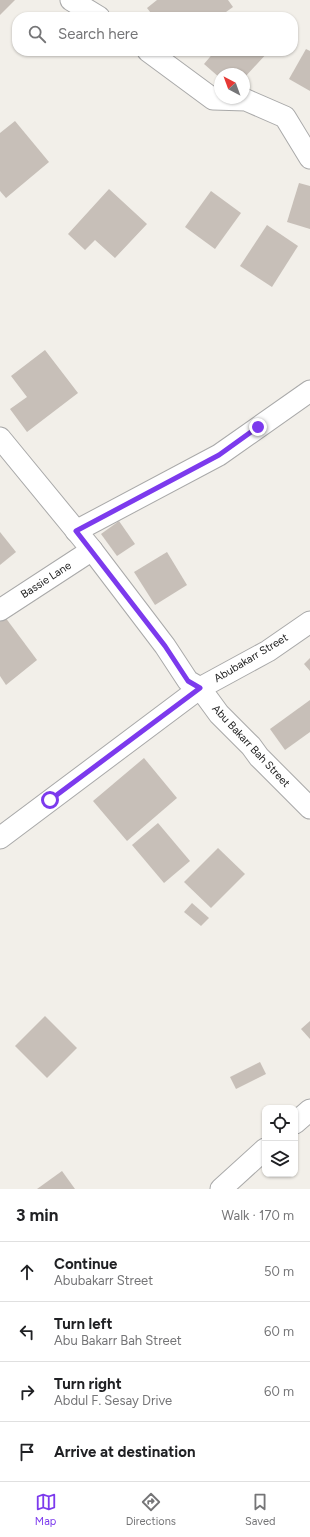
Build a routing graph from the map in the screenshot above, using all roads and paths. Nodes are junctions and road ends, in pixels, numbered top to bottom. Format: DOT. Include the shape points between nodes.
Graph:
graph roads {
  1 [pos="71,0"];
  2 [pos="91,12"];
  3 [pos="155,56"];
  4 [pos="310,158"];
  5 [pos="310,391"];
  6 [pos="0,438"];
  7 [pos="76,531"];
  8 [pos="92,550"];
  9 [pos="0,610"];
  10 [pos="310,622"];
  11 [pos="200,688"];
  12 [pos="310,808"];
  13 [pos="0,838"];
  14 [pos="310,1110"];
  15 [pos="298,1120"];
  16 [pos="262,1152"];
  17 [pos="221,1189"];
  1 -- 2 [label="street"];
  3 -- 4 [label="street" via="213,99 246,100 285,117"];
  5 -- 7 [label="street" via="219,455"];
  6 -- 7 [label="street, Abu Bakarr Bah Street"];
  7 -- 8 [label="street, Abu Bakarr Bah Street"];
  8 -- 9 [label="street, Bassie Lane"];
  8 -- 11 [label="street, Abu Bakarr Bah Street" via="165,646 188,681"];
  10 -- 11 [label="street, Abubakarr Street" via="268,651"];
  11 -- 12 [label="street, Abu Bakarr Bah Street" via="219,714"];
  11 -- 13 [label="street, Abubakarr Street"];
  14 -- 15 [label="street"];
  16 -- 17 [label="street"];
}
